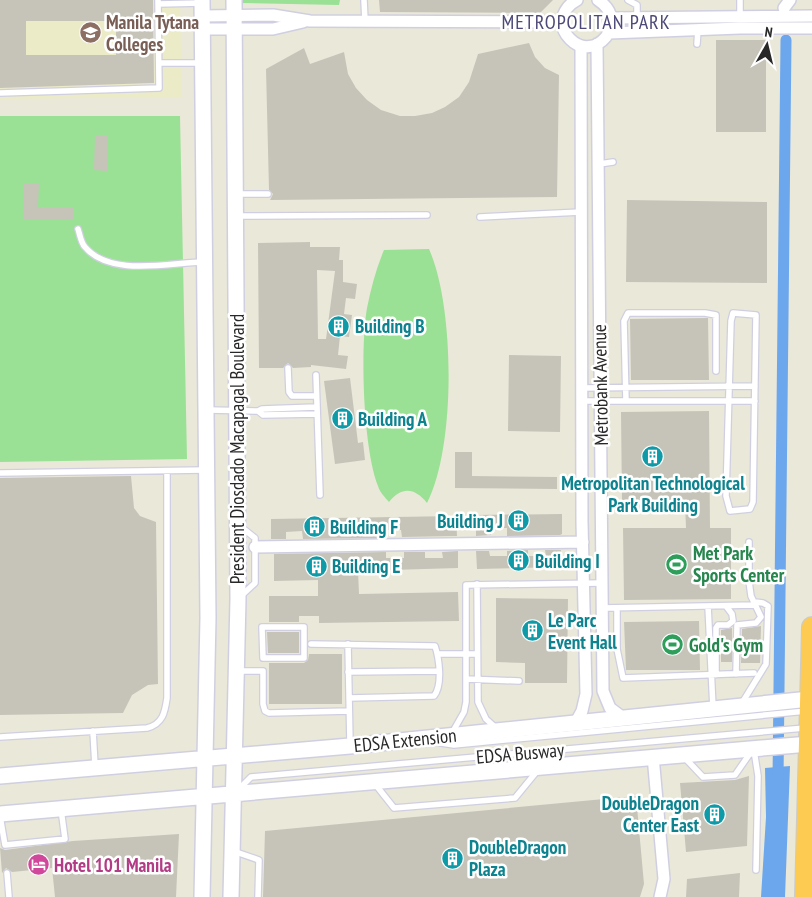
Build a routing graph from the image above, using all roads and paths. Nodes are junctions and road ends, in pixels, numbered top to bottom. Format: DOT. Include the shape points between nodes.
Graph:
graph roads {
  1 [pos="234,0"];
  2 [pos="364,0"];
  3 [pos="577,0"];
  4 [pos="598,0"];
  5 [pos="628,0"];
  6 [pos="740,0"];
  7 [pos="158,2"];
  8 [pos="202,12"];
  9 [pos="812,16"];
  10 [pos="698,17"];
  11 [pos="766,17"];
  12 [pos="612,18"];
  13 [pos="637,18"];
  14 [pos="365,21"];
  15 [pos="234,22"];
  16 [pos="562,22"];
  17 [pos="740,23"];
  18 [pos="812,28"];
  19 [pos="766,29"];
  20 [pos="698,30"];
  21 [pos="637,32"];
  22 [pos="609,33"];
  23 [pos="598,44"];
  24 [pos="697,44"];
  25 [pos="581,46"];
  26 [pos="159,63"];
  27 [pos="202,63"];
  28 [pos="0,93"];
  29 [pos="613,162"];
  30 [pos="599,164"];
  31 [pos="235,194"];
  32 [pos="268,194"];
  33 [pos="581,212"];
  34 [pos="427,215"];
  35 [pos="235,216"];
  36 [pos="480,217"];
  37 [pos="78,229"];
  38 [pos="204,262"];
  39 [pos="288,368"];
  40 [pos="716,371"];
  41 [pos="316,376"];
  42 [pos="755,386"];
  43 [pos="729,387"];
  44 [pos="582,388"];
  45 [pos="600,388"];
  46 [pos="626,388"];
  47 [pos="315,396"];
  48 [pos="600,400"];
  49 [pos="729,400"];
  50 [pos="582,401"];
  51 [pos="626,401"];
  52 [pos="755,401"];
  53 [pos="206,410"];
  54 [pos="237,411"];
  55 [pos="316,411"];
  56 [pos="206,470"];
  57 [pos="167,471"];
  58 [pos="0,473"];
  59 [pos="320,495"];
  60 [pos="236,523"];
  61 [pos="583,542"];
  62 [pos="749,542"];
  63 [pos="255,547"];
  64 [pos="584,583"];
  65 [pos="602,583"];
  66 [pos="477,584"];
  67 [pos="238,599"];
  68 [pos="755,604"];
  69 [pos="708,606"];
  70 [pos="726,606"];
  71 [pos="602,608"];
  72 [pos="617,608"];
  73 [pos="262,627"];
  74 [pos="812,627"];
  75 [pos="311,644"];
  76 [pos="348,644"];
  77 [pos="812,652"];
  78 [pos="438,654"];
  79 [pos="466,654"];
  80 [pos="477,654"];
  81 [pos="439,670"];
  82 [pos="236,671"];
  83 [pos="348,672"];
  84 [pos="754,673"];
  85 [pos="736,674"];
  86 [pos="714,675"];
  87 [pos="466,679"];
  88 [pos="478,680"];
  89 [pos="519,681"];
  90 [pos="349,698"];
  91 [pos="740,704"];
  92 [pos="713,708"];
  93 [pos="759,709"];
  94 [pos="349,711"];
  95 [pos="622,717"];
  96 [pos="805,721"];
  97 [pos="576,722"];
  98 [pos="499,730"];
  99 [pos="93,731"];
  100 [pos="451,735"];
  101 [pos="0,737"];
  102 [pos="411,739"];
  103 [pos="757,743"];
  104 [pos="350,746"];
  105 [pos="682,754"];
  106 [pos="235,756"];
  107 [pos="653,756"];
  108 [pos="205,759"];
  109 [pos="541,766"];
  110 [pos="95,768"];
  111 [pos="0,776"];
  112 [pos="372,781"];
  113 [pos="234,793"];
  114 [pos="204,796"];
  115 [pos="61,808"];
  116 [pos="0,814"];
  117 [pos="809,814"];
  118 [pos="233,851"];
  119 [pos="756,870"];
  120 [pos="7,873"];
  121 [pos="10,897"];
  122 [pos="202,897"];
  123 [pos="231,897"];
  124 [pos="258,897"];
  125 [pos="660,897"];
  126 [pos="805,897"];
  1 -- 15 [label="main road, President Diosdado Macapagal Boulevard"];
  2 -- 14 [label="lane"];
  3 -- 16 [label="street" via="567,8"];
  4 -- 12 [label="street"];
  5 -- 13 [label="lane" via="636,5"];
  6 -- 17 [label="lane"];
  7 -- 8 [label="lane"];
  7 -- 26 [label="lane"];
  8 -- 15 [label="street"];
  8 -- 27 [label="main road, President Diosdado Macapagal Boulevard"];
  9 -- 11 [label="street"];
  10 -- 13 [label="street"];
  10 -- 17 [label="street"];
  10 -- 20 [label="lane"];
  11 -- 17 [label="street"];
  11 -- 19 [label="street"];
  12 -- 13 [label="street"];
  12 -- 22 [label="street"];
  13 -- 21 [label="lane"];
  14 -- 15 [label="street" via="310,20 273,15"];
  14 -- 16 [label="street"];
  15 -- 31 [label="main road, President Diosdado Macapagal Boulevard"];
  16 -- 25 [label="street" via="568,37"];
  17 -- 19 [label="street"];
  17 -- 20 [label="street"];
  18 -- 19 [label="street"];
  20 -- 21 [label="street"];
  20 -- 24 [label="lane"];
  21 -- 22 [label="street"];
  22 -- 23 [label="street"];
  23 -- 25 [label="street"];
  23 -- 30 [label="street, Metrobank Avenue"];
  25 -- 33 [label="street, Metrobank Avenue"];
  26 -- 27 [label="lane"];
  26 -- 28 [label="lane" via="158,88"];
  27 -- 38 [label="main road, President Diosdado Macapagal Boulevard"];
  29 -- 30 [label="lane"];
  30 -- 45 [label="street, Metrobank Avenue"];
  31 -- 32 [label="lane"];
  31 -- 35 [label="main road, President Diosdado Macapagal Boulevard"];
  33 -- 36 [label="lane"];
  33 -- 44 [label="street, Metrobank Avenue"];
  34 -- 35 [label="lane"];
  35 -- 54 [label="main road, President Diosdado Macapagal Boulevard"];
  37 -- 38 [label="lane" via="84,246 109,264 133,267"];
  38 -- 53 [label="main road, President Diosdado Macapagal Boulevard"];
  39 -- 47 [label="lane" via="292,396"];
  40 -- 46 [label="lane" via="716,315 705,312 628,313 624,321"];
  41 -- 47 [label="lane"];
  42 -- 43 [label="lane"];
  42 -- 43 [label="lane" via="756,316 733,313"];
  42 -- 52 [label="lane"];
  43 -- 46 [label="lane"];
  43 -- 49 [label="lane"];
  44 -- 45 [label="lane"];
  44 -- 50 [label="street, Metrobank Avenue"];
  45 -- 46 [label="lane"];
  45 -- 48 [label="street, Metrobank Avenue"];
  46 -- 51 [label="lane"];
  47 -- 55 [label="lane"];
  48 -- 50 [label="lane"];
  48 -- 51 [label="lane"];
  48 -- 65 [label="street, Metrobank Avenue"];
  49 -- 51 [label="lane"];
  49 -- 52 [label="lane"];
  49 -- 52 [label="lane" via="726,496 727,507 736,511 750,509 753,502"];
  50 -- 61 [label="street, Metrobank Avenue"];
  53 -- 54 [label="lane"];
  53 -- 56 [label="main road, President Diosdado Macapagal Boulevard"];
  54 -- 55 [label="lane" via="263,415"];
  54 -- 60 [label="main road, President Diosdado Macapagal Boulevard"];
  55 -- 59 [label="lane"];
  56 -- 57 [label="lane"];
  56 -- 108 [label="main road, President Diosdado Macapagal Boulevard" via="208,618"];
  57 -- 58 [label="lane"];
  57 -- 99 [label="lane" via="165,710 158,723 147,728"];
  60 -- 63 [label="lane" via="255,538"];
  60 -- 67 [label="main road, President Diosdado Macapagal Boulevard"];
  61 -- 63 [label="street"];
  61 -- 64 [label="street, Metrobank Avenue"];
  62 -- 68 [label="lane" via="749,581"];
  63 -- 67 [label="lane" via="255,583"];
  64 -- 65 [label="lane"];
  64 -- 66 [label="lane"];
  64 -- 97 [label="street, Metrobank Avenue" via="586,694"];
  65 -- 71 [label="street, Metrobank Avenue"];
  66 -- 79 [label="lane" via="466,585"];
  66 -- 80 [label="lane"];
  67 -- 82 [label="main road, President Diosdado Macapagal Boulevard"];
  68 -- 70 [label="lane"];
  68 -- 85 [label="lane" via="760,620 737,626"];
  68 -- 91 [label="lane" via="768,606 766,664"];
  69 -- 70 [label="lane"];
  69 -- 72 [label="lane"];
  69 -- 86 [label="lane"];
  70 -- 86 [label="lane" via="733,620 716,628"];
  71 -- 72 [label="lane"];
  71 -- 95 [label="street, Metrobank Avenue" via="603,691 610,708"];
  72 -- 86 [label="lane" via="616,649 623,678"];
  73 -- 73 [label="lane" via="263,658 304,658 304,626"];
  74 -- 77 [label="highway"];
  75 -- 76 [label="lane"];
  76 -- 78 [label="lane" via="434,644"];
  76 -- 83 [label="lane"];
  77 -- 96 [label="highway"];
  78 -- 79 [label="lane"];
  78 -- 81 [label="lane"];
  79 -- 80 [label="lane"];
  79 -- 87 [label="lane"];
  80 -- 88 [label="lane"];
  81 -- 83 [label="lane"];
  81 -- 90 [label="lane" via="434,696"];
  82 -- 94 [label="lane" via="263,671 263,704 268,713"];
  82 -- 106 [label="main road, President Diosdado Macapagal Boulevard"];
  83 -- 90 [label="lane"];
  84 -- 85 [label="lane"];
  85 -- 86 [label="lane"];
  86 -- 92 [label="lane"];
  87 -- 88 [label="lane"];
  87 -- 100 [label="lane" via="464,712"];
  88 -- 89 [label="lane"];
  88 -- 98 [label="lane" via="480,711"];
  90 -- 94 [label="lane"];
  91 -- 92 [label="main road, EDSA Extension"];
  91 -- 93 [label="main road, EDSA Extension"];
  92 -- 95 [label="main road, EDSA Extension"];
  93 -- 96 [label="main road, EDSA Extension"];
  93 -- 102 [label="lane, EDSA Busway" via="454,745"];
  94 -- 104 [label="lane"];
  95 -- 97 [label="main road, EDSA Extension"];
  96 -- 103 [label="main road, EDSA Extension"];
  96 -- 117 [label="highway"];
  97 -- 98 [label="main road, EDSA Extension"];
  98 -- 100 [label="main road, EDSA Extension"];
  99 -- 101 [label="lane"];
  99 -- 110 [label="lane"];
  100 -- 102 [label="main road, EDSA Extension"];
  102 -- 104 [label="main road, EDSA Extension"];
  103 -- 105 [label="main road, EDSA Extension"];
  103 -- 105 [label="lane" via="735,775 703,778"];
  103 -- 113 [label="lane, EDSA Busway" via="251,777"];
  103 -- 119 [label="lane"];
  104 -- 106 [label="main road, EDSA Extension"];
  105 -- 107 [label="main road, EDSA Extension"];
  106 -- 108 [label="main road, EDSA Extension"];
  106 -- 113 [label="main road, President Diosdado Macapagal Boulevard"];
  107 -- 109 [label="main road, EDSA Extension"];
  107 -- 125 [label="street" via="664,879"];
  108 -- 110 [label="main road, EDSA Extension"];
  108 -- 114 [label="main road, President Diosdado Macapagal Boulevard"];
  109 -- 112 [label="main road, EDSA Extension"];
  109 -- 112 [label="lane" via="515,798 497,800 394,808"];
  110 -- 111 [label="main road, EDSA Extension"];
  112 -- 113 [label="main road, EDSA Extension"];
  113 -- 114 [label="main road, EDSA Extension"];
  113 -- 118 [label="main road, President Diosdado Macapagal Boulevard"];
  114 -- 115 [label="main road, EDSA Extension"];
  114 -- 122 [label="main road, President Diosdado Macapagal Boulevard"];
  115 -- 116 [label="main road, EDSA Extension"];
  115 -- 116 [label="lane" via="65,839 5,846"];
  117 -- 126 [label="highway"];
  118 -- 123 [label="main road, President Diosdado Macapagal Boulevard"];
  118 -- 124 [label="lane" via="259,860"];
  120 -- 121 [label="lane"];
}
